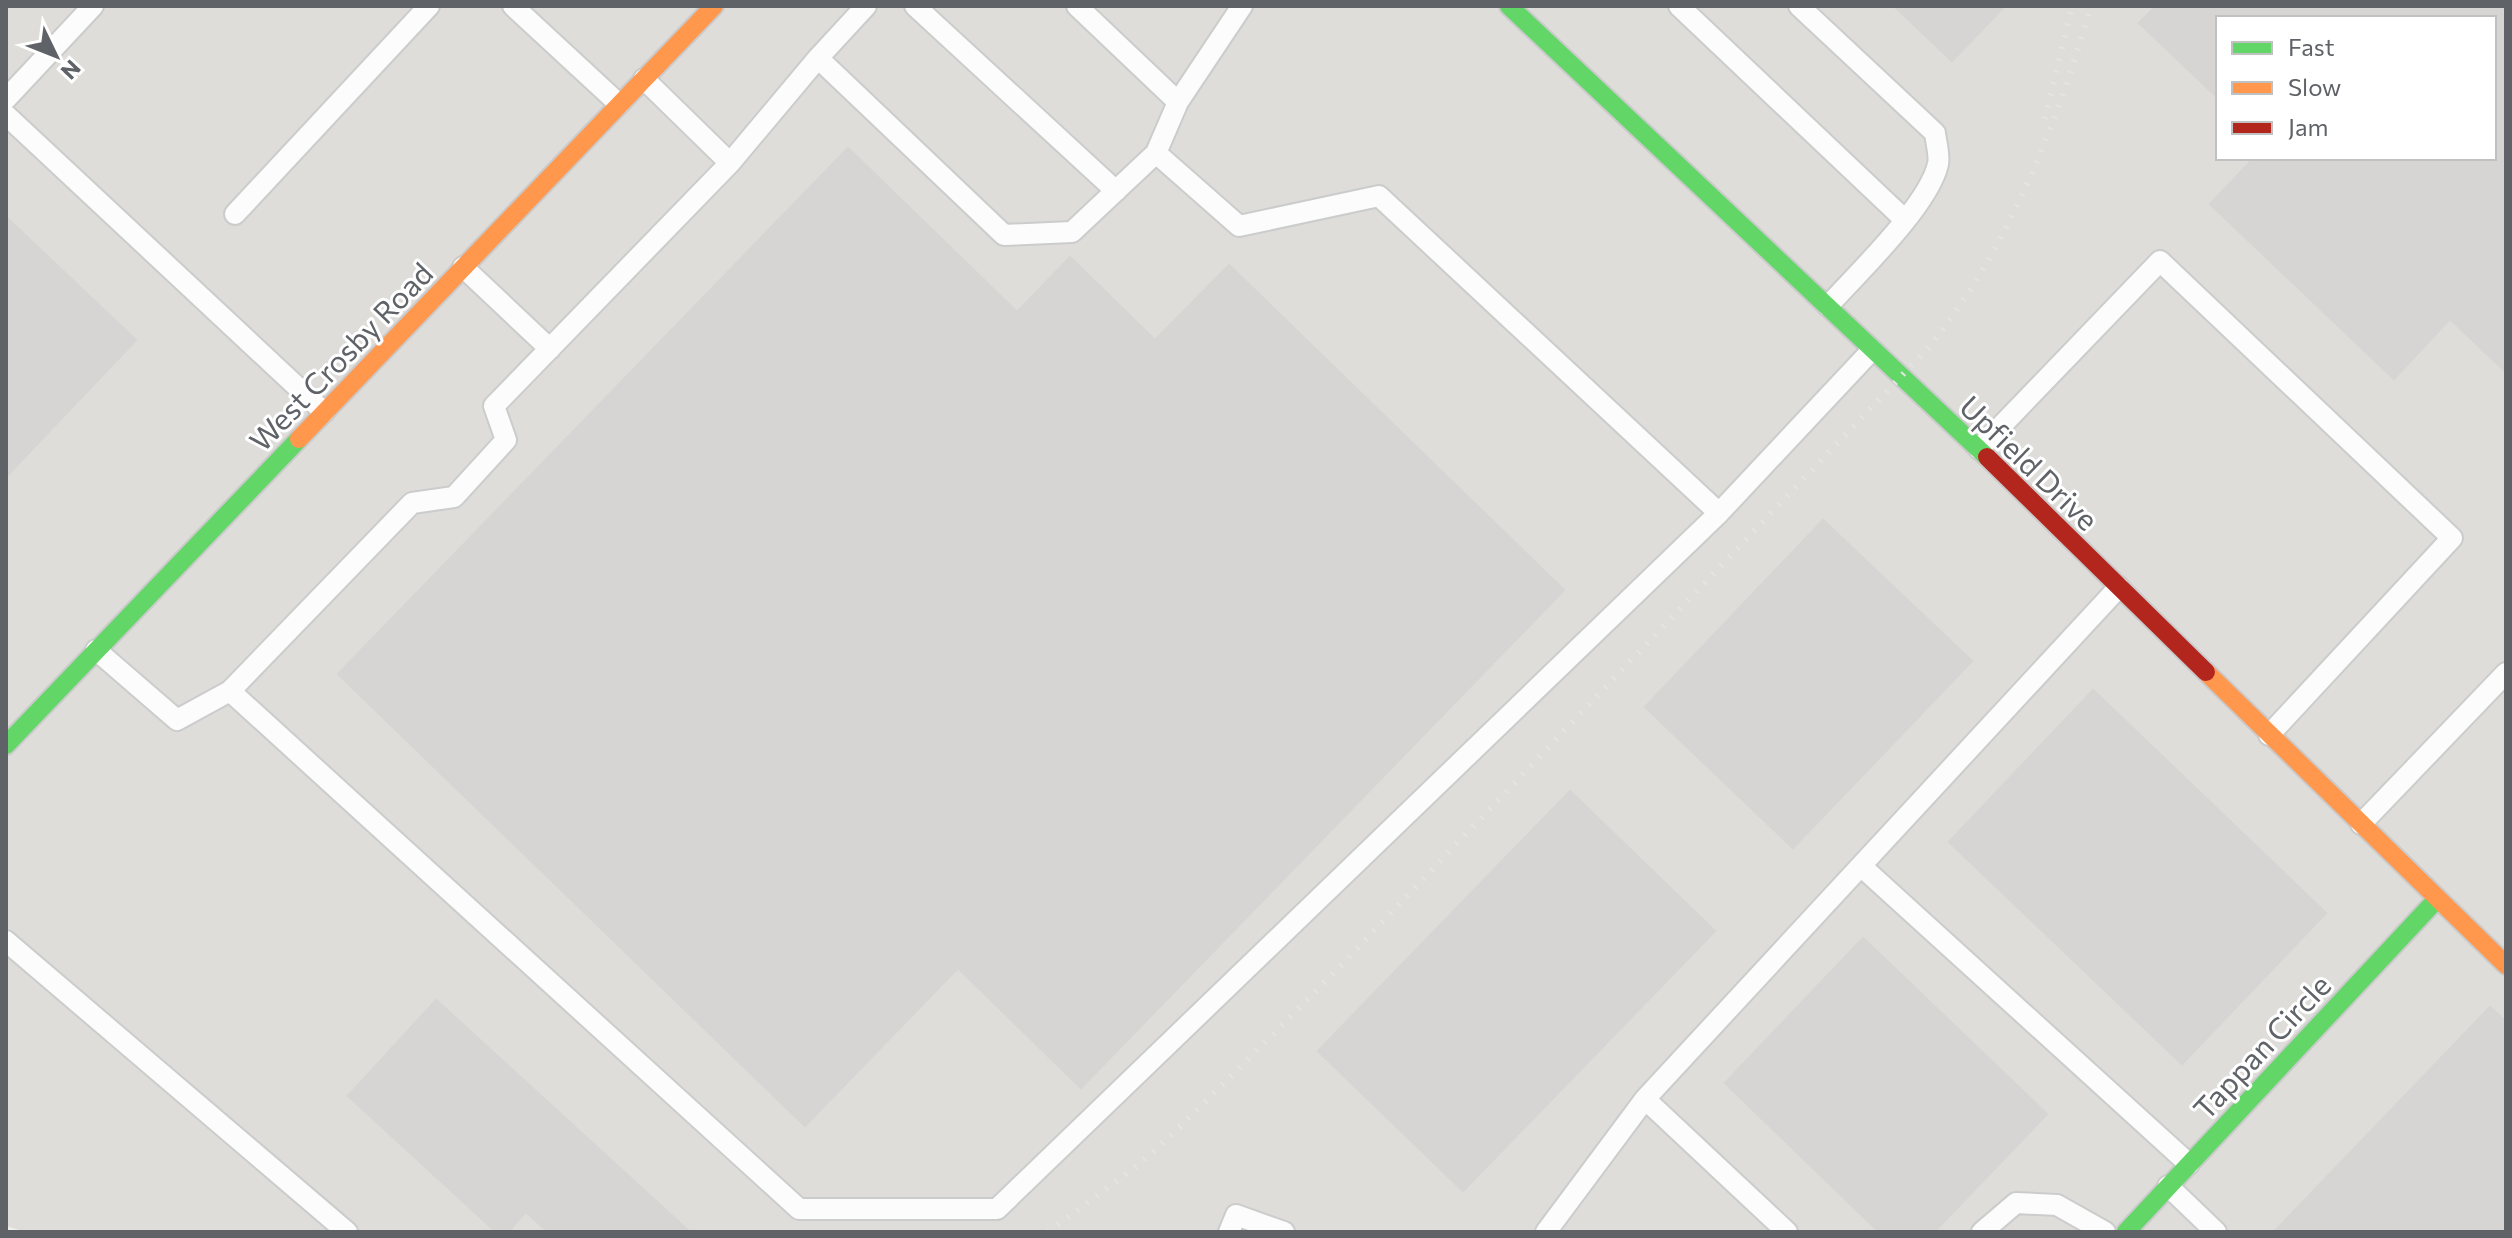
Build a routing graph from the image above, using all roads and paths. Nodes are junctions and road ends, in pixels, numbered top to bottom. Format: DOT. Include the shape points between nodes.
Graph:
graph roads {
  1 [pos="93,6"];
  2 [pos="429,6"];
  3 [pos="513,6"];
  4 [pos="714,6"];
  5 [pos="866,6"];
  6 [pos="915,6"];
  7 [pos="1077,6"];
  8 [pos="1242,6"];
  9 [pos="1509,6"];
  10 [pos="1679,6"];
  11 [pos="1799,6"];
  12 [pos="818,58"];
  13 [pos="644,79"];
  14 [pos="6,99"];
  15 [pos="1178,102"];
  16 [pos="619,104"];
  17 [pos="6,115"];
  18 [pos="1156,153"];
  19 [pos="730,163"];
  20 [pos="1116,191"];
  21 [pos="235,214"];
  22 [pos="1904,219"];
  23 [pos="463,267"];
  24 [pos="1828,306"];
  25 [pos="550,349"];
  26 [pos="1872,350"];
  27 [pos="324,412"];
  28 [pos="1979,449"];
  29 [pos="1719,513"];
  30 [pos="2119,587"];
  31 [pos="96,650"];
  32 [pos="2506,673"];
  33 [pos="230,691"];
  34 [pos="2269,735"];
  35 [pos="6,745"];
  36 [pos="2361,824"];
  37 [pos="1861,866"];
  38 [pos="2437,899"];
  39 [pos="6,941"];
  40 [pos="2506,965"];
  41 [pos="1645,1099"];
  42 [pos="2189,1164"];
  43 [pos="2168,1186"];
  44 [pos="347,1232"];
  45 [pos="1229,1232"];
  46 [pos="1284,1232"];
  47 [pos="1546,1232"];
  48 [pos="1787,1232"];
  49 [pos="1982,1232"];
  50 [pos="2105,1232"];
  51 [pos="2126,1232"];
  52 [pos="2216,1232"];
  1 -- 14 [label="lane"];
  2 -- 21 [label="lane"];
  3 -- 16 [label="lane"];
  4 -- 13 [label="street, West Crosby Road"];
  5 -- 12 [label="lane"];
  6 -- 20 [label="lane"];
  7 -- 15 [label="lane"];
  8 -- 15 [label="lane"];
  9 -- 24 [label="street, Upfield Drive"];
  10 -- 22 [label="lane"];
  11 -- 22 [label="lane" via="1935,133 1938,163"];
  12 -- 19 [label="lane"];
  12 -- 20 [label="lane" via="1004,235 1072,232"];
  13 -- 16 [label="street, West Crosby Road"];
  13 -- 19 [label="lane"];
  15 -- 18 [label="lane"];
  16 -- 23 [label="street, West Crosby Road"];
  17 -- 27 [label="lane"];
  18 -- 20 [label="lane"];
  18 -- 29 [label="lane" via="1239,226 1379,196"];
  19 -- 25 [label="lane"];
  22 -- 24 [label="lane"];
  23 -- 25 [label="lane"];
  23 -- 27 [label="street, West Crosby Road"];
  24 -- 26 [label="street, Upfield Drive"];
  25 -- 33 [label="lane" via="494,406 506,440 454,497 412,503"];
  26 -- 28 [label="street, Upfield Drive"];
  26 -- 29 [label="lane"];
  27 -- 31 [label="street, West Crosby Road"];
  28 -- 30 [label="street, Upfield Drive"];
  28 -- 34 [label="lane" via="2160,261 2452,538"];
  29 -- 33 [label="lane" via="997,1209 799,1209"];
  30 -- 34 [label="street, Upfield Drive"];
  30 -- 37 [label="lane"];
  31 -- 33 [label="lane" via="177,720"];
  31 -- 35 [label="street, West Crosby Road"];
  32 -- 36 [label="lane"];
  34 -- 36 [label="street, Upfield Drive"];
  36 -- 38 [label="street, Upfield Drive"];
  37 -- 41 [label="lane"];
  37 -- 42 [label="lane"];
  38 -- 40 [label="street, Upfield Drive"];
  38 -- 42 [label="street, Tappan Circle"];
  39 -- 44 [label="lane"];
  41 -- 47 [label="lane"];
  41 -- 48 [label="lane"];
  42 -- 43 [label="street, Tappan Circle"];
  43 -- 51 [label="street, Tappan Circle"];
  43 -- 52 [label="lane"];
  45 -- 46 [label="lane" via="1236,1215"];
  49 -- 50 [label="lane" via="2016,1203 2057,1205"];
}
